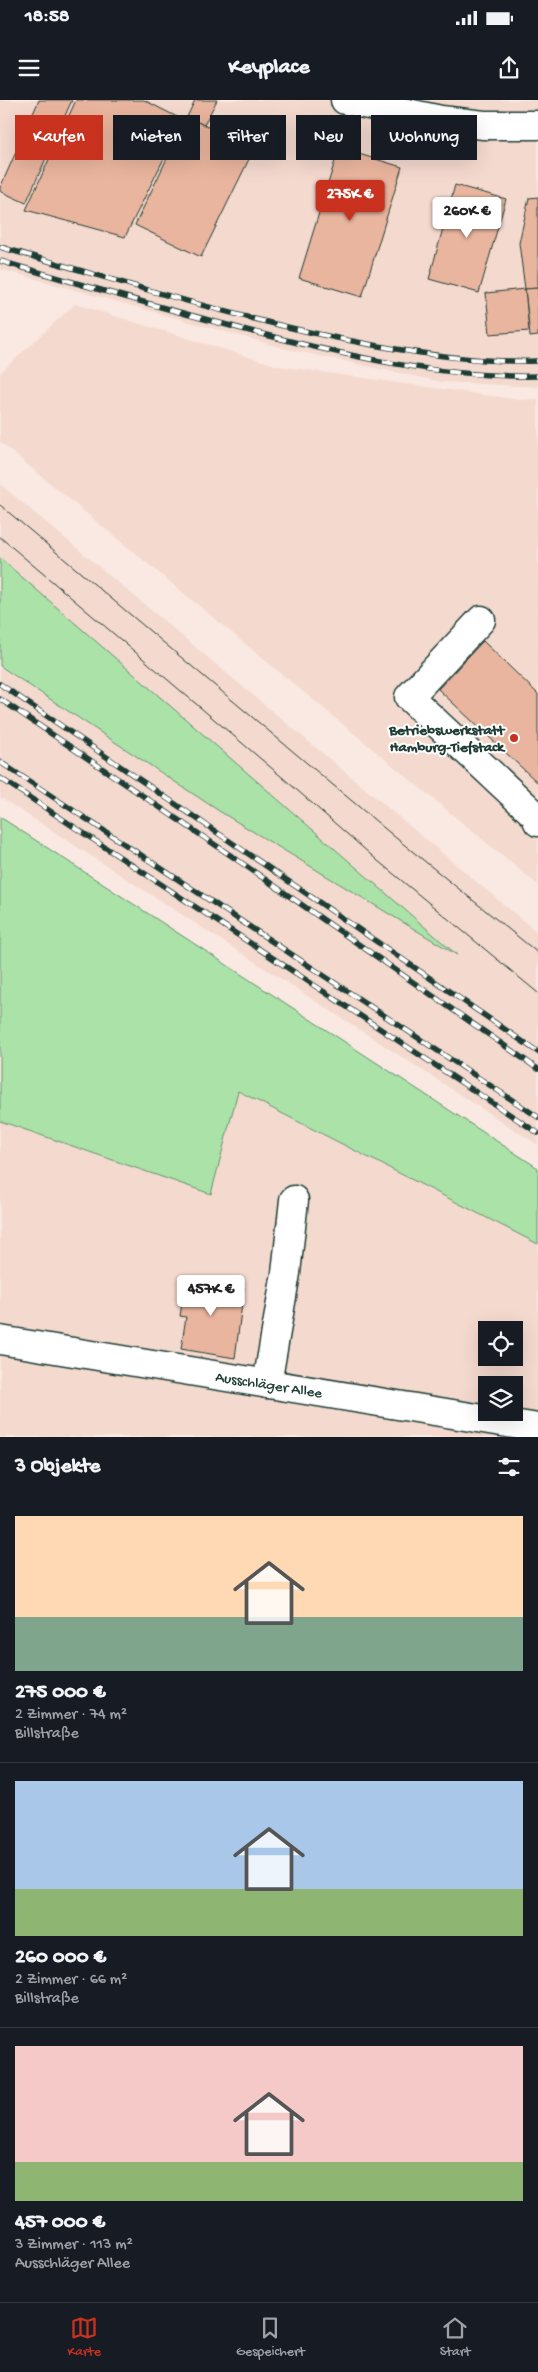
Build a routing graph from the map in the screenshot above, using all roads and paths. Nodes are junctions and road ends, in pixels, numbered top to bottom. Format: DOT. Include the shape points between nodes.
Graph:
graph roads {
  1 [pos="345,100"];
  2 [pos="538,124"];
  3 [pos="481,620"];
  4 [pos="538,822"];
  5 [pos="294,1200"];
  6 [pos="0,1340"];
  7 [pos="267,1384"];
  8 [pos="538,1428"];
  1 -- 2 [label="street" via="441,120 484,125"];
  3 -- 4 [label="street" via="409,697 535,815"];
  5 -- 7 [label="street" via="286,1273"];
  6 -- 7 [label="street, Ausschläger Allee"];
  7 -- 8 [label="street, Ausschläger Allee"];
}
